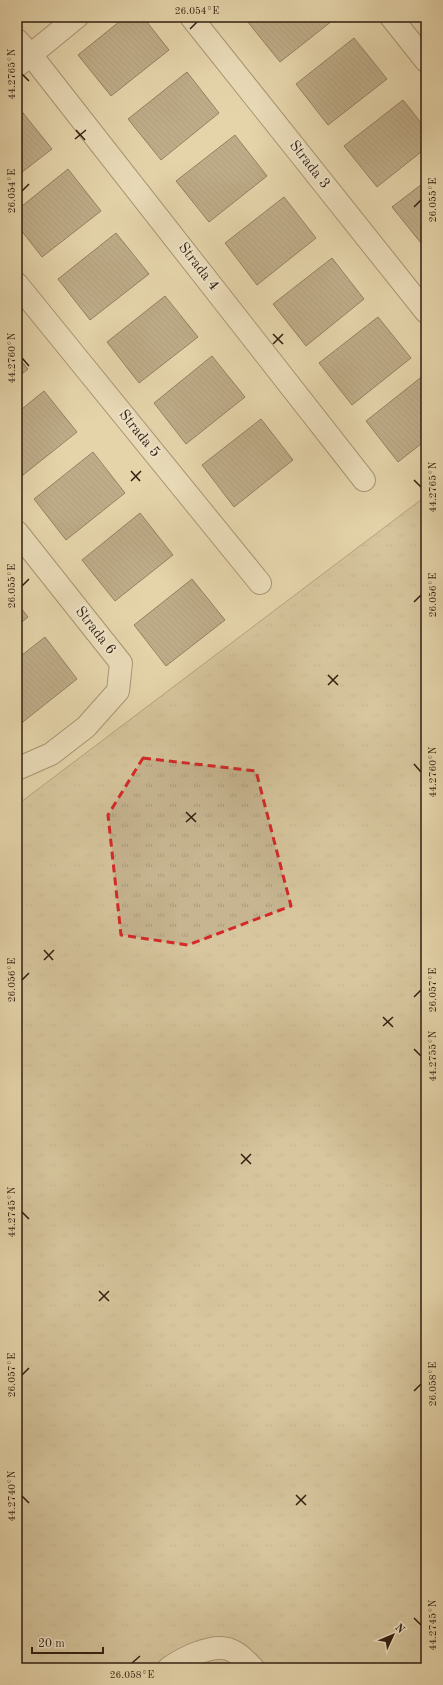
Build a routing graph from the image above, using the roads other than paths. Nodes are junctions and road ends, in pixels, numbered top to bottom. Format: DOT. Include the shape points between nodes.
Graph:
graph roads {
  1 [pos="77,17"];
  2 [pos="191,17"];
  3 [pos="392,17"];
  4 [pos="22,53"];
  5 [pos="426,61"];
  6 [pos="17,284"];
  7 [pos="426,312"];
  8 [pos="364,480"];
  9 [pos="17,532"];
  10 [pos="260,583"];
  11 [pos="17,769"];
  12 [pos="170,1668"];
  13 [pos="253,1668"];
  1 -- 4 [label="street"];
  2 -- 7 [label="street, Strada 3"];
  3 -- 5 [label="street"];
  4 -- 8 [label="street, Strada 4"];
  6 -- 10 [label="street, Strada 5"];
  9 -- 11 [label="street, Strada 6" via="121,663 118,691 86,727 51,754"];
  12 -- 13 [label="street" via="208,1649 227,1649 239,1655"];
}
